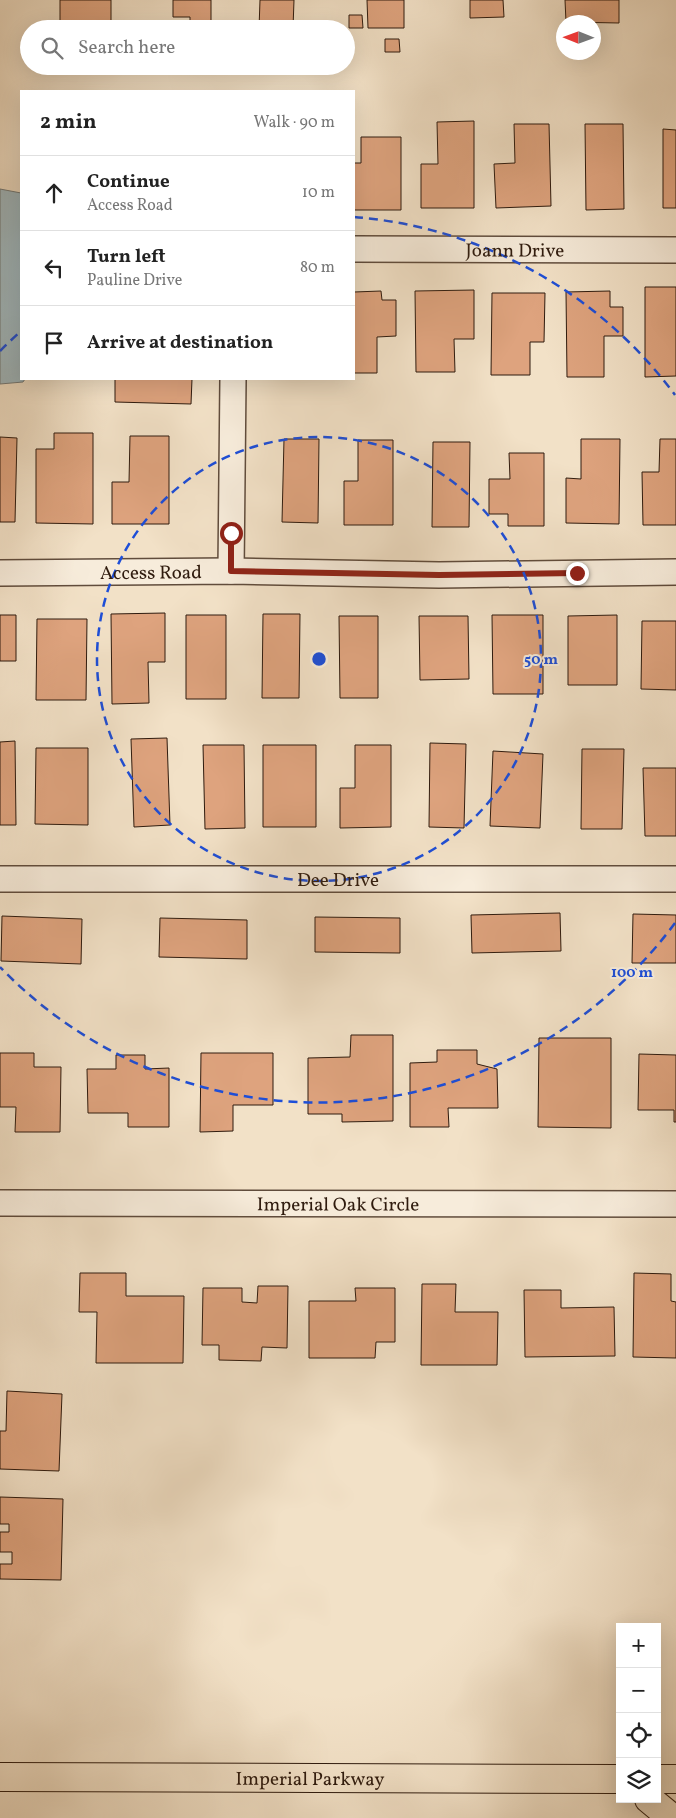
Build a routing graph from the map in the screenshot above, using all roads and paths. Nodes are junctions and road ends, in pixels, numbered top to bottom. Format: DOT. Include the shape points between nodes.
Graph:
graph roads {
  1 [pos="355,249"];
  2 [pos="676,250"];
  3 [pos="233,380"];
  4 [pos="231,571"];
  5 [pos="676,572"];
  6 [pos="0,573"];
  7 [pos="0,879"];
  8 [pos="676,879"];
  9 [pos="0,1203"];
  10 [pos="676,1204"];
  11 [pos="0,1776"];
  12 [pos="616,1779"];
  13 [pos="661,1779"];
  14 [pos="676,1779"];
  15 [pos="654,1803"];
  16 [pos="672,1818"];
  1 -- 2 [label="street, Joann Drive"];
  3 -- 4 [label="street, Access Road"];
  4 -- 5 [label="street" via="439,575"];
  4 -- 6 [label="street, Access Road"];
  7 -- 8 [label="street, Dee Drive"];
  9 -- 10 [label="street, Imperial Oak Circle"];
  11 -- 12 [label="main road, Imperial Parkway"];
  13 -- 14 [label="main road"];
  15 -- 16 [label="main road"];
}
